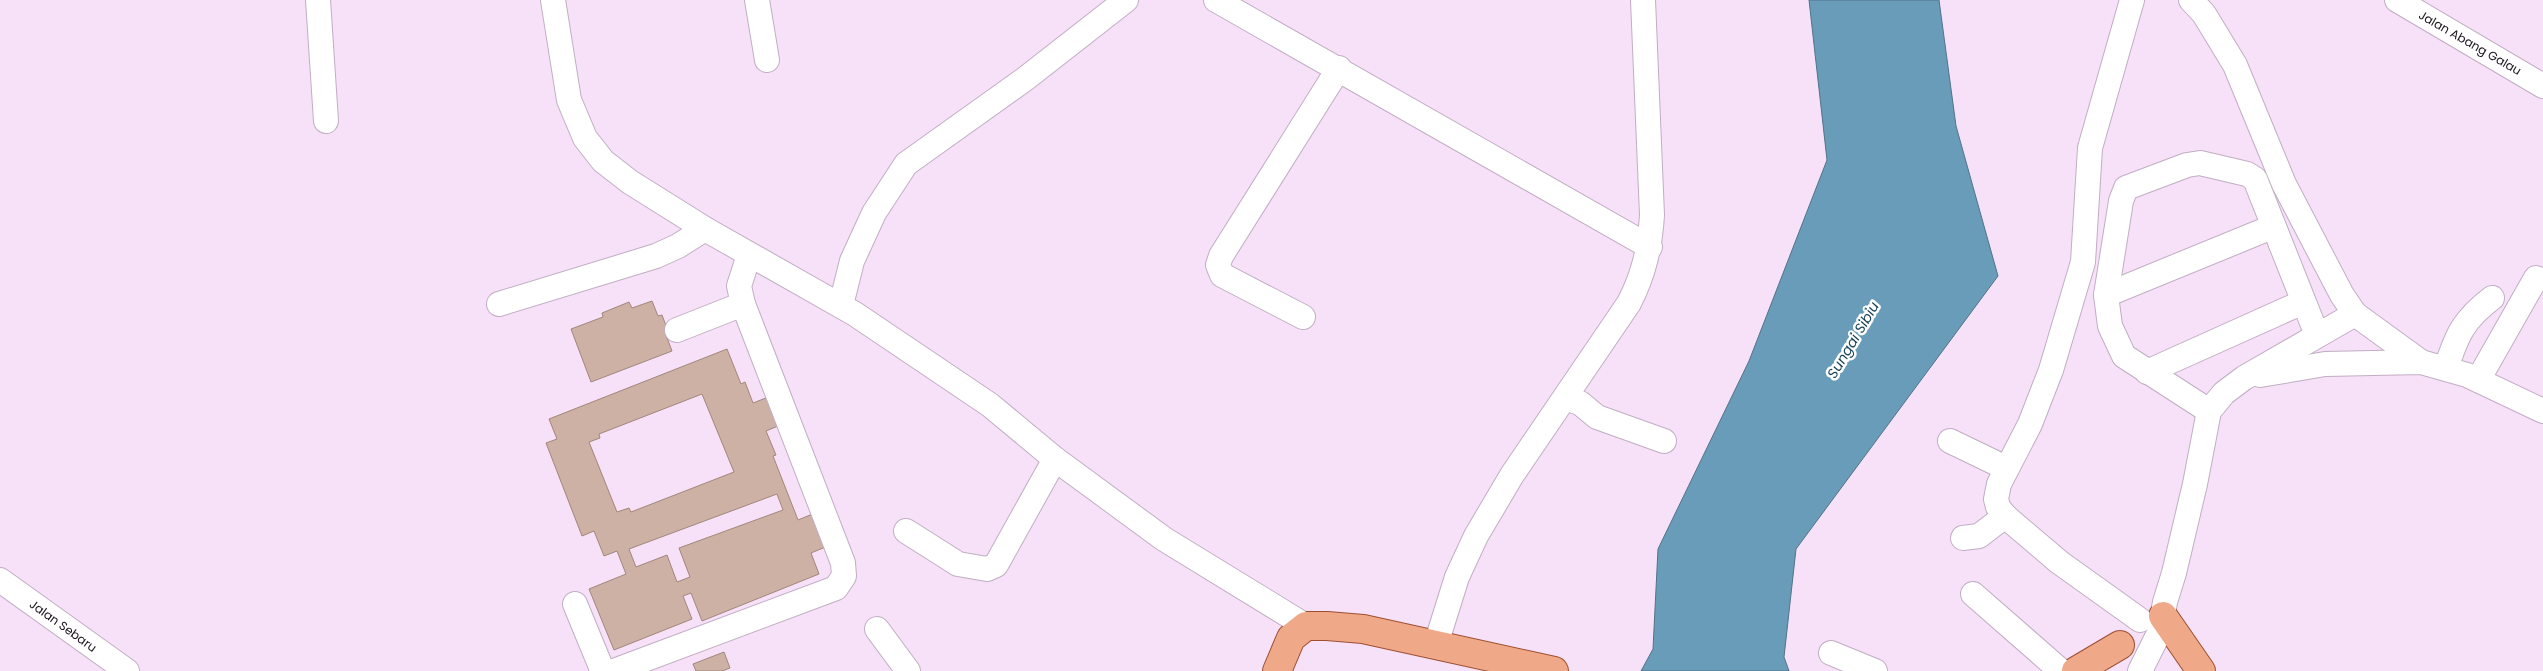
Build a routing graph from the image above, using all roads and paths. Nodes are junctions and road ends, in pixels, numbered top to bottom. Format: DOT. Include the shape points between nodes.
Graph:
graph roads {
  1 [pos="318,0"];
  2 [pos="553,0"];
  3 [pos="757,0"];
  4 [pos="1126,0"];
  5 [pos="1216,0"];
  6 [pos="1643,0"];
  7 [pos="2132,0"];
  8 [pos="2191,0"];
  9 [pos="2397,0"];
  10 [pos="2425,7"];
  11 [pos="766,60"];
  12 [pos="1339,68"];
  13 [pos="2543,86"];
  14 [pos="326,121"];
  15 [pos="2284,184"];
  16 [pos="2260,192"];
  17 [pos="2272,227"];
  18 [pos="705,228"];
  19 [pos="1650,247"];
  20 [pos="749,255"];
  21 [pos="2536,278"];
  22 [pos="2106,295"];
  23 [pos="2492,298"];
  24 [pos="2303,302"];
  25 [pos="500,304"];
  26 [pos="743,304"];
  27 [pos="841,305"];
  28 [pos="2355,314"];
  29 [pos="1303,317"];
  30 [pos="677,330"];
  31 [pos="2317,335"];
  32 [pos="2421,362"];
  33 [pos="2446,368"];
  34 [pos="2147,372"];
  35 [pos="2244,378"];
  36 [pos="2478,380"];
  37 [pos="1565,398"];
  38 [pos="2209,411"];
  39 [pos="2543,411"];
  40 [pos="1664,441"];
  41 [pos="1950,441"];
  42 [pos="1055,459"];
  43 [pos="2006,468"];
  44 [pos="2005,516"];
  45 [pos="906,531"];
  46 [pos="1963,538"];
  47 [pos="0,580"];
  48 [pos="1973,594"];
  49 [pos="0,598"];
  50 [pos="575,604"];
  51 [pos="2156,613"];
  52 [pos="1306,626"];
  53 [pos="877,629"];
  54 [pos="1436,644"];
  55 [pos="2120,645"];
  56 [pos="1831,653"];
  57 [pos="1488,664"];
  58 [pos="102,671"];
  59 [pos="127,671"];
  60 [pos="607,671"];
  61 [pos="614,671"];
  62 [pos="908,671"];
  63 [pos="1278,671"];
  64 [pos="1554,671"];
  65 [pos="1875,671"];
  66 [pos="2060,671"];
  67 [pos="2076,671"];
  68 [pos="2105,671"];
  69 [pos="2140,671"];
  70 [pos="2201,671"];
  1 -- 14 [label="street"];
  2 -- 18 [label="street" via="569,100 585,138 603,161 630,182"];
  3 -- 11 [label="street"];
  4 -- 27 [label="street" via="1025,79 906,164 874,213 859,245 846,279"];
  5 -- 12 [label="street"];
  6 -- 19 [label="street" via="1652,168"];
  7 -- 43 [label="street" via="2090,148 2085,246 2077,286 2030,424"];
  8 -- 15 [label="street" via="2204,14 2235,64"];
  9 -- 10 [label="street, Jalan Abang Galau"];
  10 -- 13 [label="street, Jalan Abang Galau"];
  12 -- 19 [label="street"];
  12 -- 29 [label="street" via="1218,265 1222,275"];
  15 -- 16 [label="street"];
  15 -- 28 [label="street"];
  16 -- 17 [label="street"];
  16 -- 22 [label="street" via="2255,179 2247,174 2200,163 2187,164 2126,188 2121,201"];
  17 -- 22 [label="street"];
  17 -- 24 [label="street"];
  18 -- 20 [label="street"];
  18 -- 25 [label="street" via="656,256"];
  19 -- 37 [label="street" via="1640,282 1629,302"];
  20 -- 26 [label="street" via="739,286"];
  20 -- 27 [label="street"];
  21 -- 36 [label="street"];
  22 -- 34 [label="street" via="2110,326 2124,356"];
  23 -- 33 [label="street" via="2462,326"];
  24 -- 31 [label="street"];
  24 -- 34 [label="street"];
  26 -- 30 [label="street"];
  26 -- 61 [label="street" via="842,563 844,576 836,588"];
  27 -- 42 [label="street" via="990,405"];
  28 -- 31 [label="street"];
  28 -- 32 [label="street"];
  31 -- 35 [label="street"];
  32 -- 33 [label="street"];
  32 -- 35 [label="street" via="2325,364"];
  33 -- 36 [label="street"];
  34 -- 38 [label="street"];
  35 -- 38 [label="street" via="2224,393"];
  36 -- 39 [label="street"];
  37 -- 40 [label="street" via="1597,417"];
  37 -- 54 [label="street" via="1512,475 1476,536 1457,577"];
  38 -- 51 [label="street" via="2174,573"];
  41 -- 43 [label="street"];
  42 -- 45 [label="street" via="996,564 987,570 958,564"];
  42 -- 52 [label="street" via="1164,539"];
  43 -- 44 [label="street" via="1996,499"];
  44 -- 46 [label="street" via="1979,536"];
  44 -- 51 [label="street" via="2059,562"];
  47 -- 59 [label="street, Jalan Sebaru"];
  48 -- 66 [label="street"];
  49 -- 58 [label="street, Jalan Sebaru"];
  50 -- 60 [label="street" via="601,667"];
  51 -- 55 [label="street"];
  51 -- 69 [label="street" via="2160,631"];
  51 -- 70 [label="main road"];
  52 -- 54 [label="main road" via="1363,629"];
  52 -- 63 [label="main road" via="1291,638"];
  53 -- 62 [label="street"];
  54 -- 57 [label="main road"];
  55 -- 67 [label="main road"];
  55 -- 68 [label="street"];
  56 -- 65 [label="street"];
  57 -- 64 [label="main road"];
}
